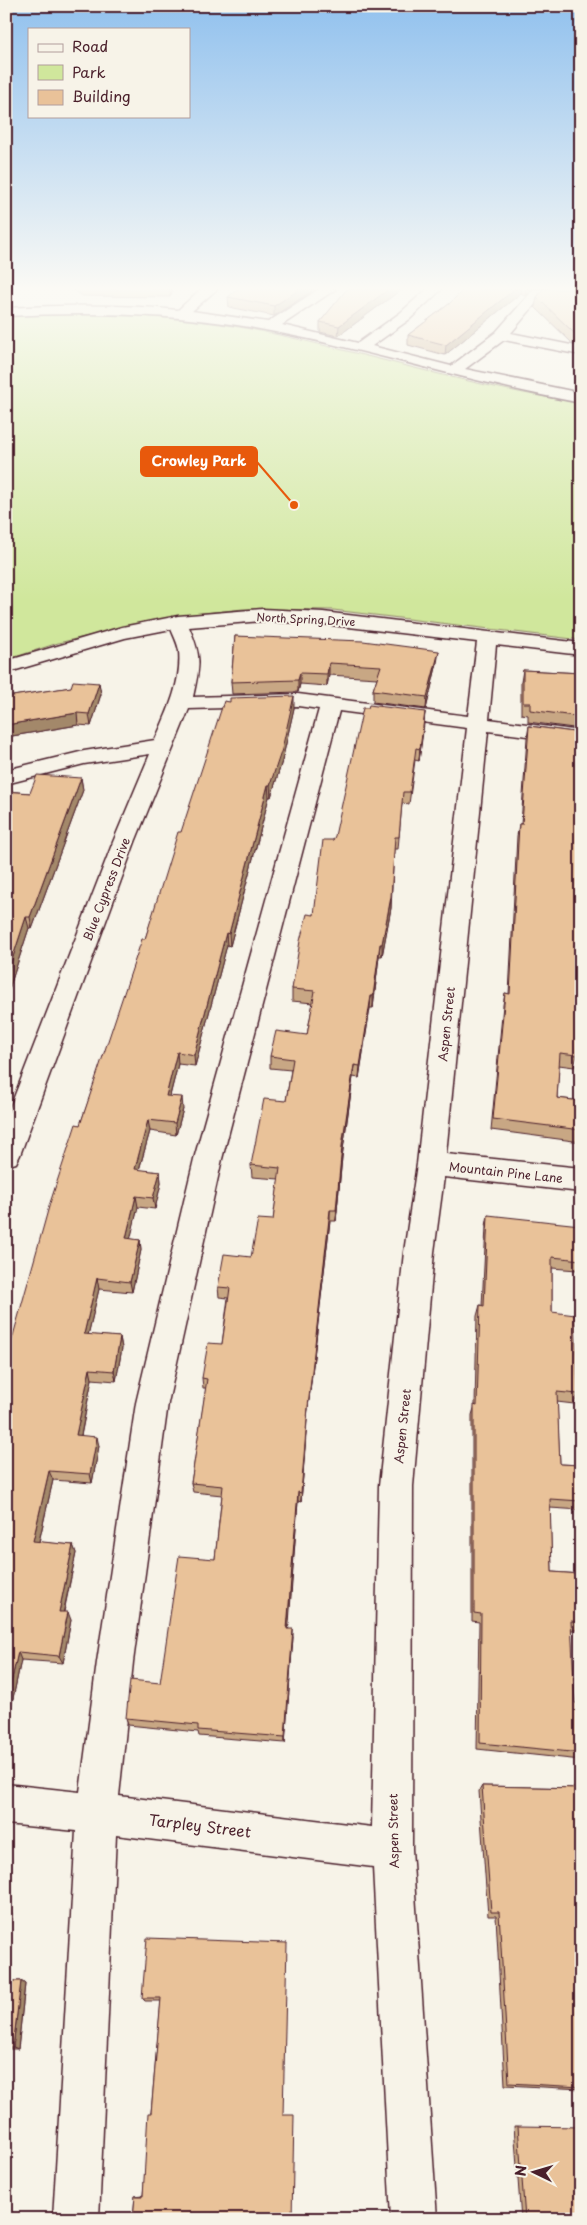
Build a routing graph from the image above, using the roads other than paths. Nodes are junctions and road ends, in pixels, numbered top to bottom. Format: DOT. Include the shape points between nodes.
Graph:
graph roads {
  1 [pos="557,393"];
  2 [pos="581,398"];
  3 [pos="178,622"];
  4 [pos="487,638"];
  5 [pos="581,649"];
  6 [pos="6,667"];
  7 [pos="181,703"];
  8 [pos="330,704"];
  9 [pos="478,724"];
  10 [pos="581,737"];
  11 [pos="164,746"];
  12 [pos="6,777"];
  13 [pos="6,1155"];
  14 [pos="431,1164"];
  15 [pos="581,1180"];
  16 [pos="6,1804"];
  17 [pos="97,1813"];
  18 [pos="392,1849"];
  19 [pos="76,2219"];
  20 [pos="414,2219"];
  1 -- 2 [label="street"];
  3 -- 4 [label="street, North Spring Drive" via="262,615 323,618"];
  3 -- 6 [label="street, North Spring Drive" via="122,633"];
  3 -- 7 [label="street, Blue Cypress Drive" via="189,650"];
  4 -- 5 [label="street, North Spring Drive"];
  4 -- 9 [label="street, Aspen Street"];
  7 -- 8 [label="street" via="280,700"];
  7 -- 11 [label="street, Blue Cypress Drive"];
  8 -- 9 [label="street"];
  8 -- 17 [label="street" via="208,1159 152,1403"];
  9 -- 10 [label="street"];
  9 -- 14 [label="street, Aspen Street"];
  11 -- 12 [label="street" via="116,750"];
  11 -- 13 [label="street, Blue Cypress Drive" via="124,842"];
  14 -- 15 [label="street, Mountain Pine Lane"];
  14 -- 18 [label="street, Aspen Street" via="396,1486"];
  16 -- 17 [label="street, Tarpley Street"];
  17 -- 18 [label="street, Tarpley Street"];
  17 -- 19 [label="street"];
  18 -- 20 [label="street, Aspen Street"];
}
